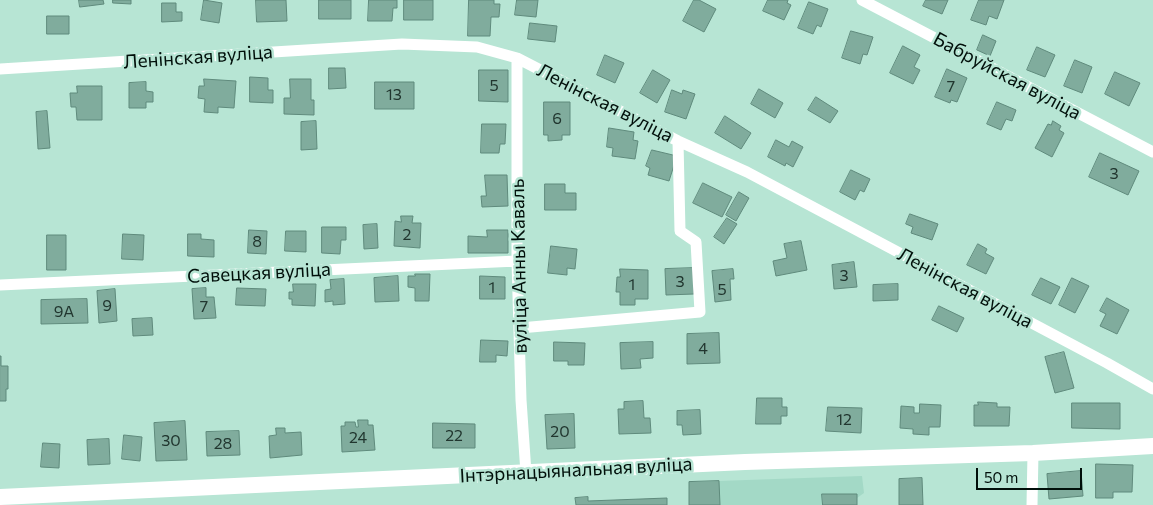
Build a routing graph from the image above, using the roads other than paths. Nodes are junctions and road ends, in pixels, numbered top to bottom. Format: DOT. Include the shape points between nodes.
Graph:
graph roads {
  1 [pos="862,0"];
  2 [pos="517,58"];
  3 [pos="0,69"];
  4 [pos="678,140"];
  5 [pos="1153,152"];
  6 [pos="518,261"];
  7 [pos="0,285"];
  8 [pos="520,328"];
  9 [pos="1153,389"];
  10 [pos="1153,446"];
  11 [pos="1032,453"];
  12 [pos="526,473"];
  13 [pos="0,497"];
  14 [pos="1032,505"];
  1 -- 5 [label="street, Бабруйская вуліца"];
  2 -- 3 [label="street, Ленінская вуліца" via="478,47 402,44"];
  2 -- 4 [label="street, Ленінская вуліца"];
  2 -- 6 [label="street, вуліца Анны Каваль"];
  4 -- 8 [label="street" via="680,231 696,242 700,312"];
  4 -- 9 [label="street, Ленінская вуліца" via="760,179"];
  6 -- 7 [label="street, Савецкая вуліца"];
  6 -- 8 [label="street, вуліца Анны Каваль"];
  8 -- 12 [label="street, вуліца Анны Каваль"];
  10 -- 11 [label="street, Інтэрнацыянальная вуліца"];
  11 -- 12 [label="street, Інтэрнацыянальная вуліца"];
  11 -- 14 [label="street"];
  12 -- 13 [label="street, Інтэрнацыянальная вуліца"];
}
